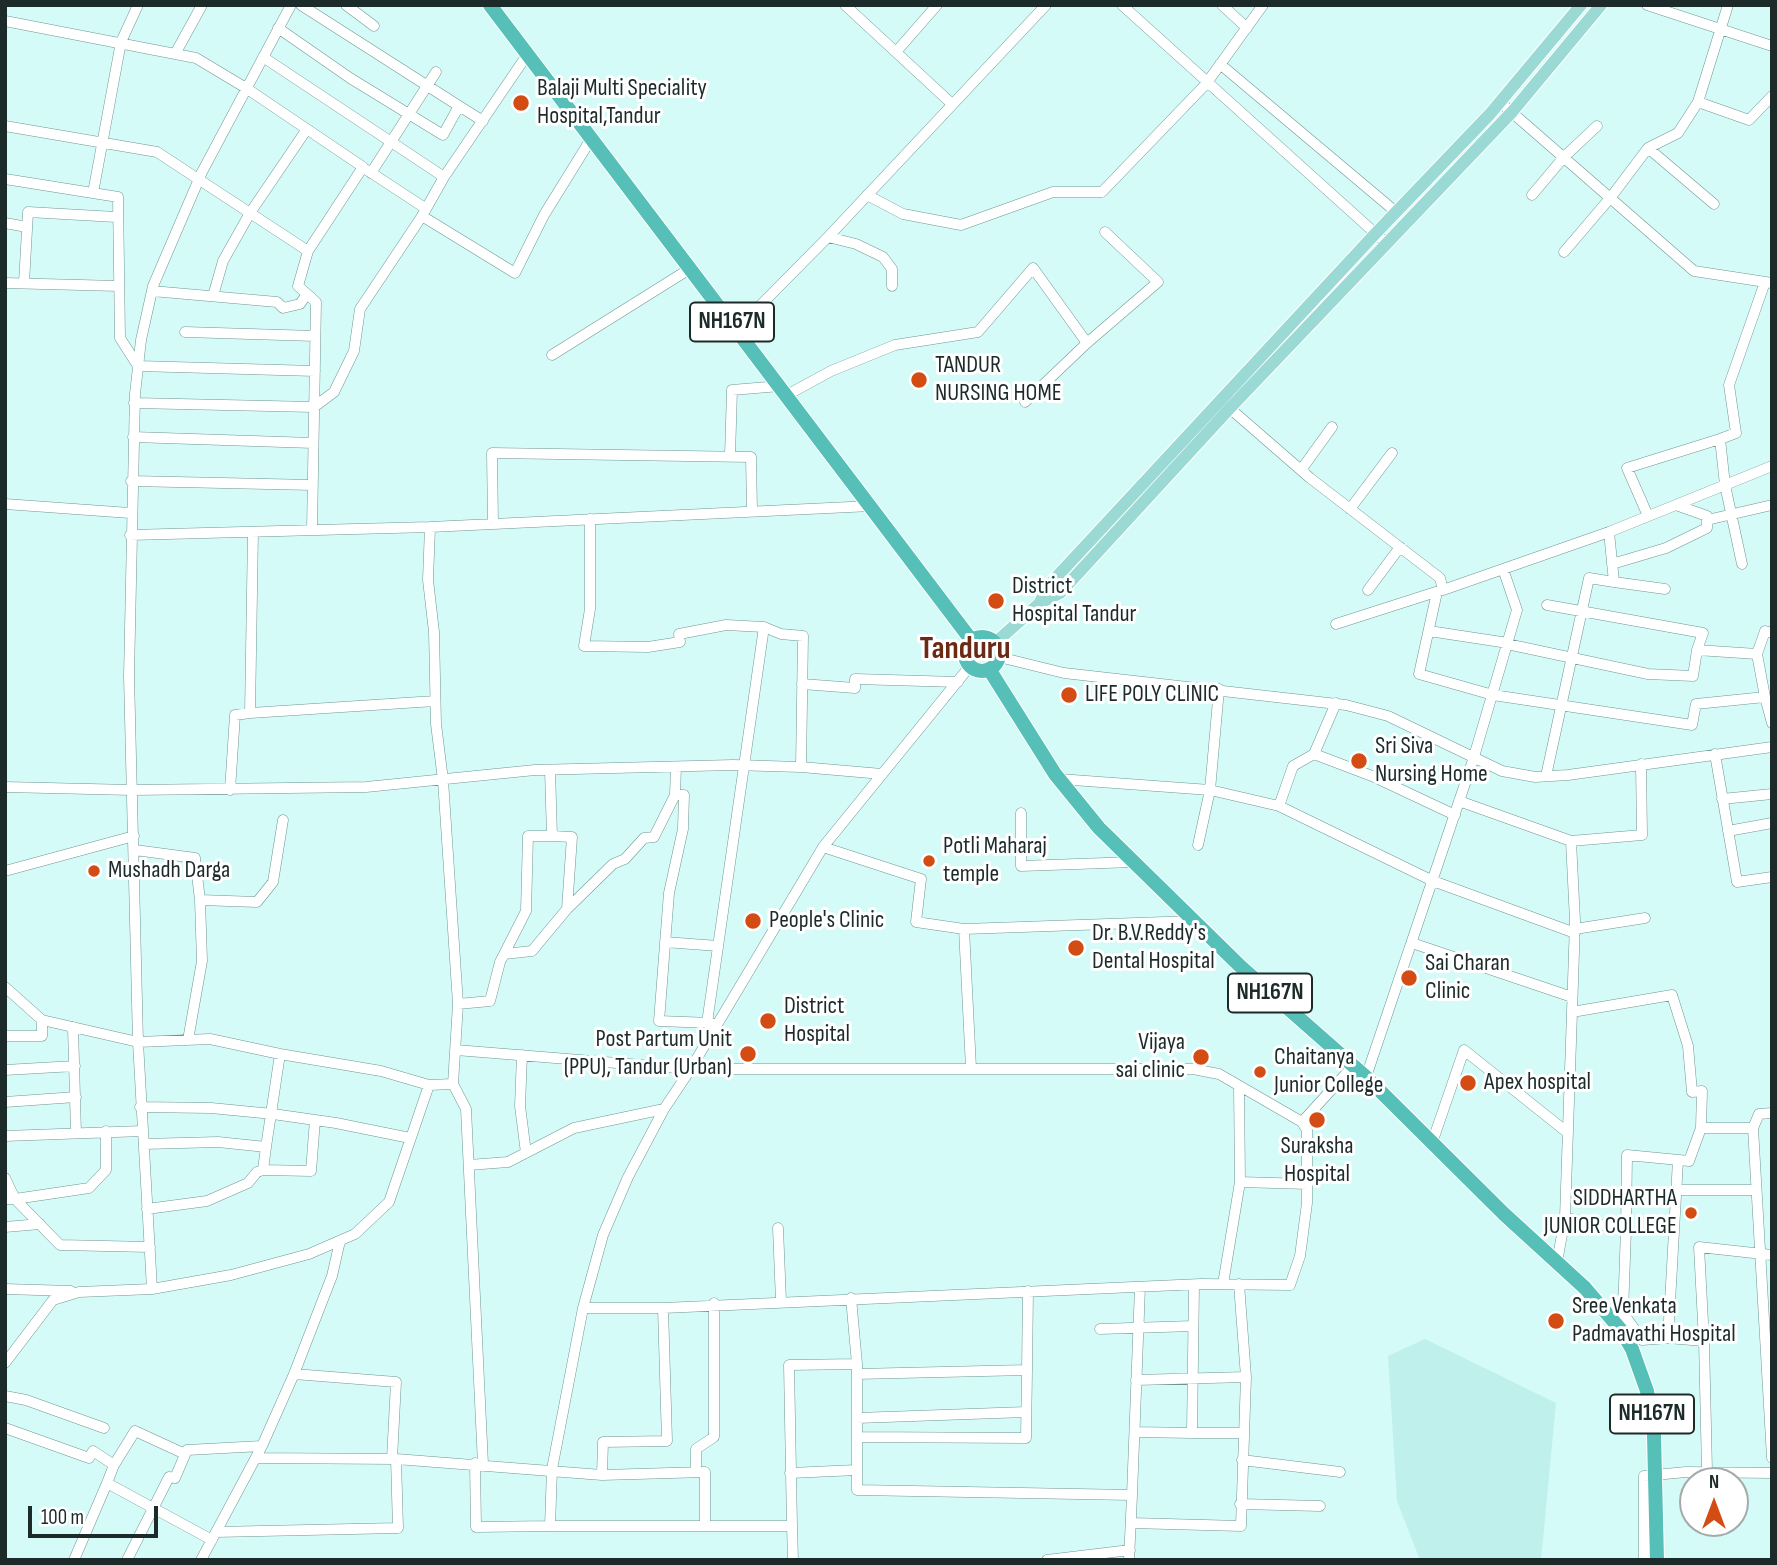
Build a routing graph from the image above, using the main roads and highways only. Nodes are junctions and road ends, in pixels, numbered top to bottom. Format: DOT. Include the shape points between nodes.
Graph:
graph roads {
  1 [pos="490,5"];
  2 [pos="1581,5"];
  3 [pos="1601,5"];
  4 [pos="1225,404"];
  5 [pos="972,641"];
  6 [pos="994,657"];
  7 [pos="1657,1560"];
  1 -- 5 [label="highway, NH167N"];
  2 -- 4 [label="main road" via="1500,102 1375,233"];
  3 -- 4 [label="main road" via="1512,112"];
  4 -- 6 [label="main road" via="1051,584"];
  5 -- 6 [label="highway" via="986,638"];
  5 -- 6 [label="highway" via="965,656 970,666 982,671"];
  6 -- 7 [label="highway, NH167N, bridge" via="1059,779 1099,828 1433,1140 1585,1288 1620,1330 1647,1391 1655,1447"];
}
